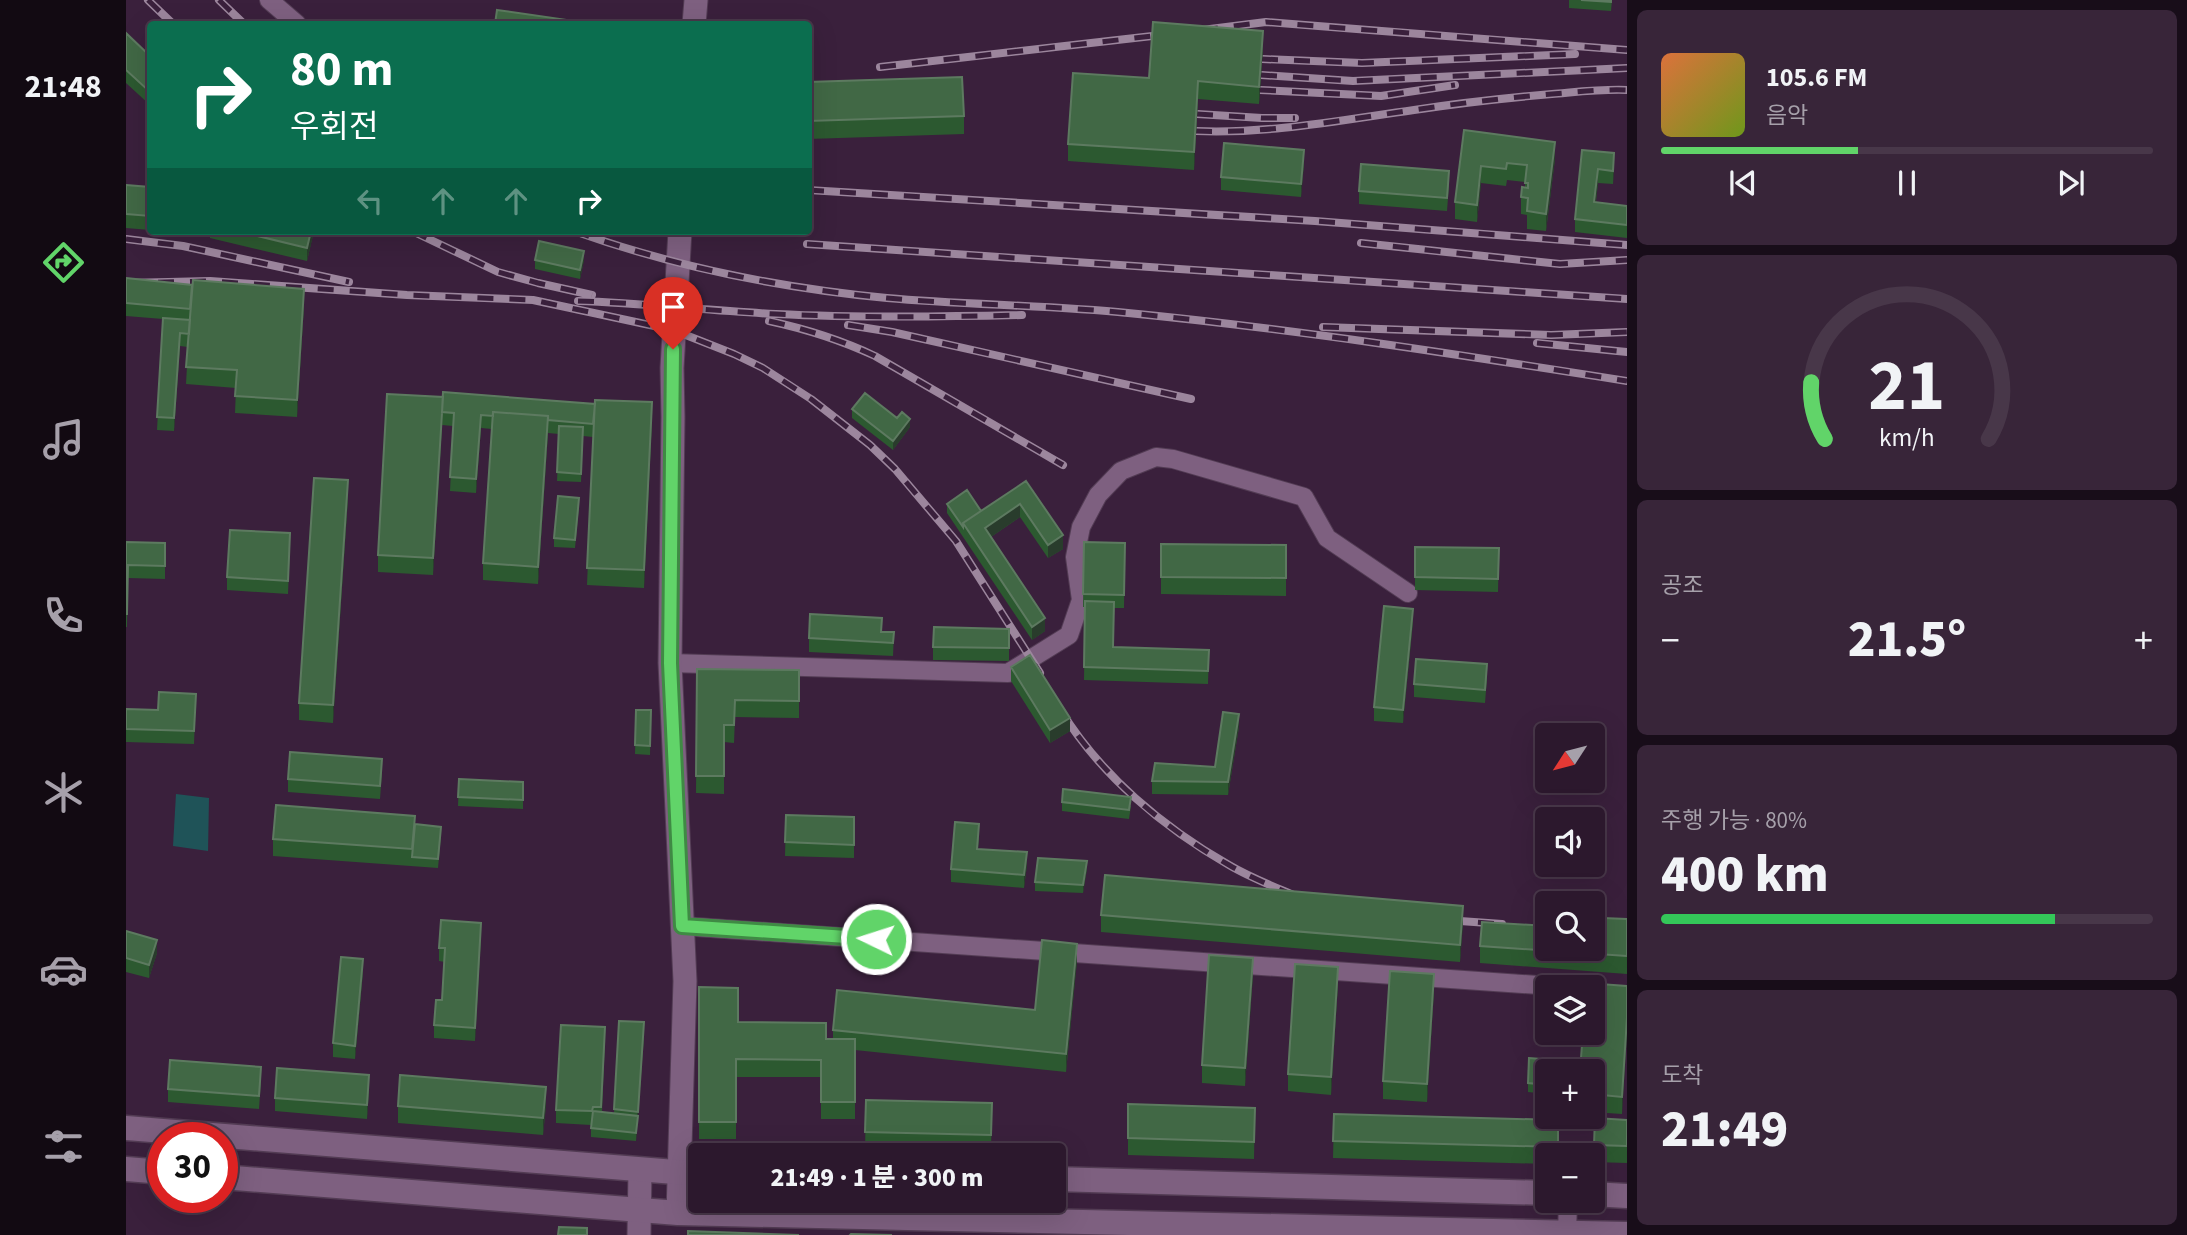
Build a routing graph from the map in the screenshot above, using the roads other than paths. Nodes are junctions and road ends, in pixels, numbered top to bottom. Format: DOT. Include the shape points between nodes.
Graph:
graph roads {
  1 [pos="269,0"];
  2 [pos="696,0"];
  3 [pos="294,21"];
  4 [pos="694,21"];
  5 [pos="680,235"];
  6 [pos="1408,593"];
  7 [pos="670,663"];
  8 [pos="682,926"];
  9 [pos="1535,985"];
  10 [pos="126,1128"];
  11 [pos="689,1143"];
  12 [pos="126,1168"];
  13 [pos="147,1170"];
  14 [pos="640,1170"];
  15 [pos="688,1174"];
  16 [pos="238,1179"];
  17 [pos="1066,1179"];
  18 [pos="688,1180"];
  19 [pos="1535,1193"];
  20 [pos="1605,1195"];
  21 [pos="1627,1195"];
  22 [pos="678,1213"];
  23 [pos="1568,1213"];
  24 [pos="639,1223"];
  25 [pos="1567,1233"];
  26 [pos="1627,1234"];
  1 -- 3 [label="street"];
  2 -- 4 [label="street"];
  5 -- 7 [label="street" via="672,368"];
  6 -- 7 [label="street" via="1327,538 1304,497 1156,457 1121,471 1098,495 1080,527 1075,556 1081,600 1069,635 1008,673"];
  7 -- 8 [label="street"];
  8 -- 9 [label="street"];
  8 -- 11 [label="street"];
  10 -- 14 [label="main road"];
  12 -- 13 [label="main road"];
  14 -- 15 [label="main road"];
  14 -- 24 [label="street"];
  16 -- 24 [label="main road"];
  17 -- 19 [label="main road"];
  18 -- 22 [label="street"];
  20 -- 21 [label="main road"];
  22 -- 24 [label="main road"];
  22 -- 25 [label="main road"];
  23 -- 25 [label="street"];
  25 -- 26 [label="main road"];
}
